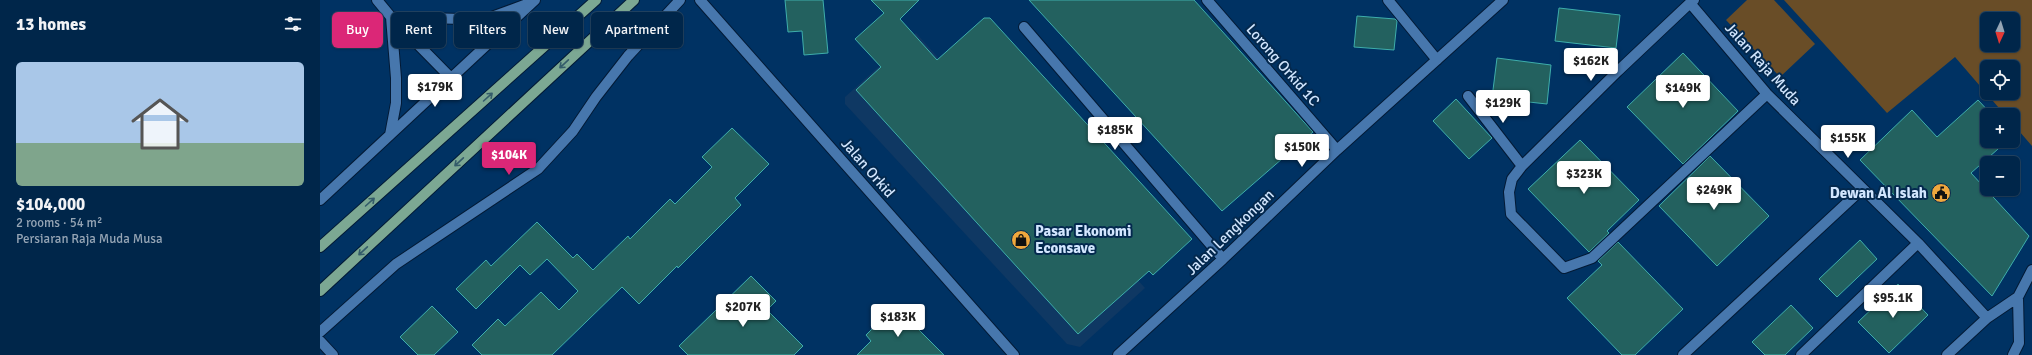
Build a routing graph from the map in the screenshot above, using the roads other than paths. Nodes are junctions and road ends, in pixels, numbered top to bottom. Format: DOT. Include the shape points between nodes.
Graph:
graph roads {
  1 [pos="377,0"];
  2 [pos="596,0"];
  3 [pos="634,0"];
  4 [pos="680,0"];
  5 [pos="700,0"];
  6 [pos="1207,0"];
  7 [pos="1388,0"];
  8 [pos="1503,0"];
  9 [pos="533,1"];
  10 [pos="1692,2"];
  11 [pos="391,17"];
  12 [pos="446,19"];
  13 [pos="1024,28"];
  14 [pos="394,48"];
  15 [pos="421,48"];
  16 [pos="1437,60"];
  17 [pos="451,78"];
  18 [pos="1767,94"];
  19 [pos="1468,96"];
  20 [pos="390,135"];
  21 [pos="1337,150"];
  22 [pos="1522,166"];
  23 [pos="1862,189"];
  24 [pos="320,200"];
  25 [pos="1918,243"];
  26 [pos="320,247"];
  27 [pos="1223,259"];
  28 [pos="2032,270"];
  29 [pos="320,291"];
  30 [pos="2018,297"];
  31 [pos="1987,318"];
  32 [pos="320,332"];
  33 [pos="320,341"];
  34 [pos="333,355"];
  35 [pos="1014,355"];
  36 [pos="1118,355"];
  37 [pos="1683,355"];
  38 [pos="1800,355"];
  39 [pos="1947,355"];
  40 [pos="2013,355"];
  1 -- 11 [label="street"];
  26 -- 2 [label="main road, one-way"];
  3 -- 29 [label="main road, one-way"];
  4 -- 32 [label="street" via="628,56 573,131 538,169 396,264"];
  5 -- 35 [label="street, Jalan Orkid"];
  6 -- 21 [label="street, Lorong Orkid 1C"];
  7 -- 16 [label="street"];
  8 -- 16 [label="street, Jalan Lengkongan"];
  9 -- 12 [label="street" via="489,18"];
  9 -- 17 [label="street"];
  10 -- 18 [label="street, Jalan Raja Muda"];
  10 -- 22 [label="street" via="1618,70"];
  13 -- 27 [label="street"];
  14 -- 20 [label="street" via="396,103"];
  15 -- 17 [label="street"];
  16 -- 21 [label="street, Jalan Lengkongan"];
  17 -- 20 [label="street"];
  18 -- 22 [label="street" via="1592,258 1564,268 1511,214 1509,192 1512,179"];
  18 -- 23 [label="street, Jalan Raja Muda"];
  19 -- 22 [label="street"];
  20 -- 24 [label="street"];
  21 -- 27 [label="street, Jalan Lengkongan"];
  23 -- 25 [label="street, Jalan Raja Muda"];
  23 -- 37 [label="street"];
  25 -- 31 [label="street, Jalan Raja Muda"];
  25 -- 38 [label="street"];
  27 -- 36 [label="street, Jalan Lengkongan"];
  28 -- 30 [label="street"];
  30 -- 31 [label="street"];
  30 -- 40 [label="street" via="2019,343"];
  31 -- 39 [label="street"];
  33 -- 34 [label="street"];
}
